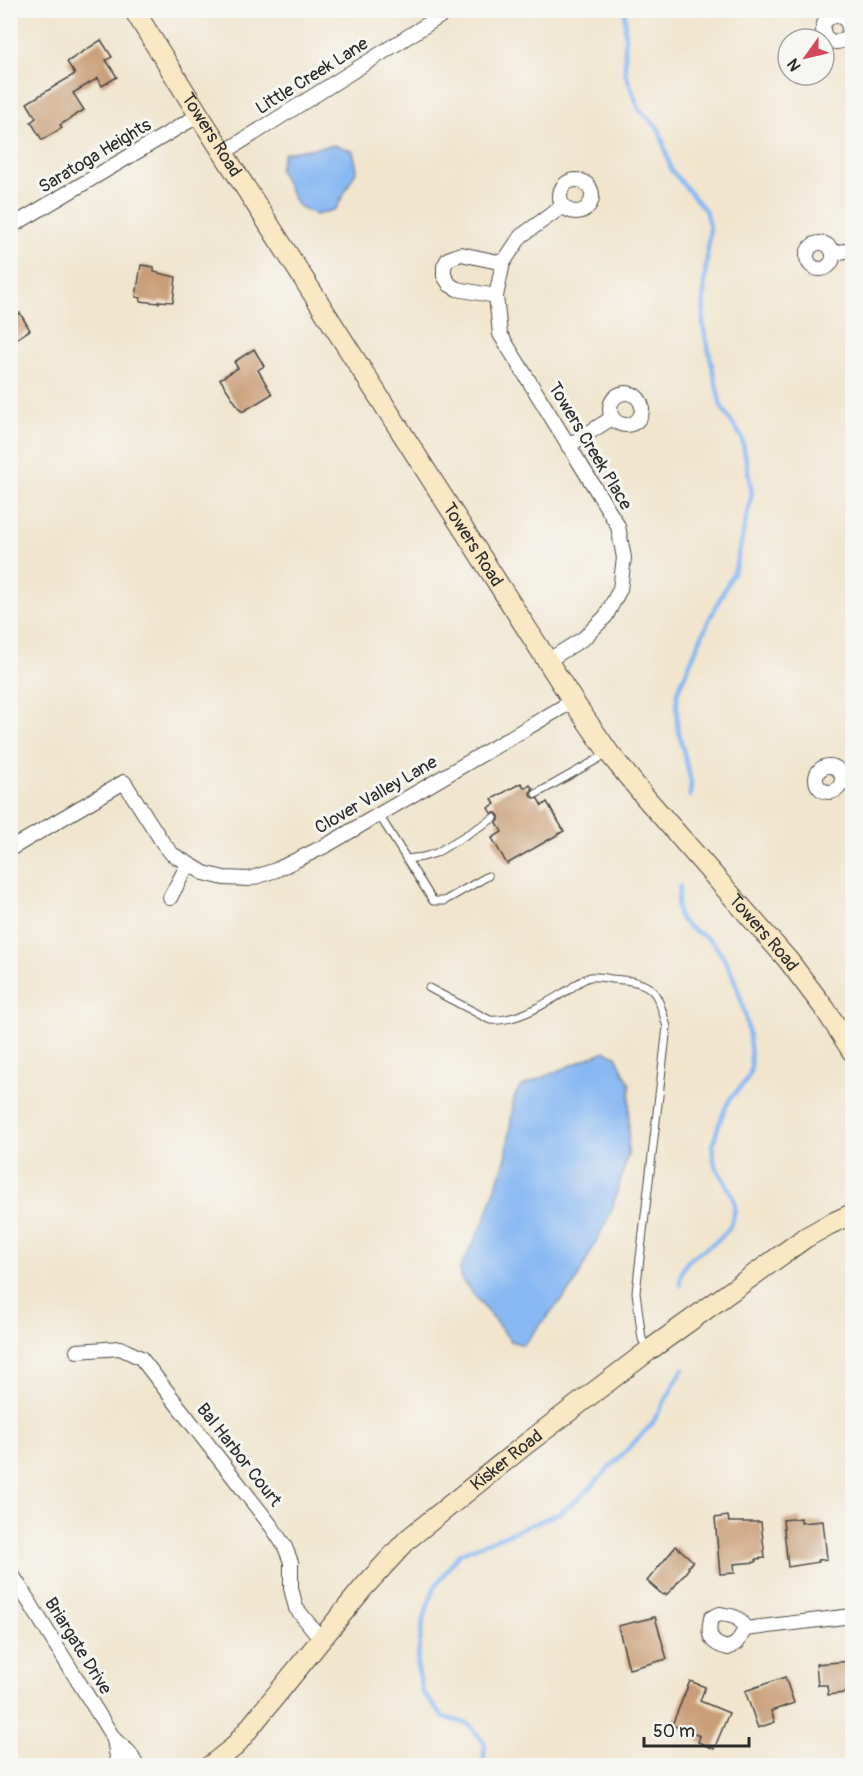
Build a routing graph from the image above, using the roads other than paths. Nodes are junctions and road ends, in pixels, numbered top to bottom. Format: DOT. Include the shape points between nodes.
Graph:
graph roads {
  1 [pos="134,10"];
  2 [pos="450,10"];
  3 [pos="199,115"];
  4 [pos="223,153"];
  5 [pos="563,206"];
  6 [pos="10,227"];
  7 [pos="852,250"];
  8 [pos="833,253"];
  9 [pos="503,263"];
  10 [pos="496,296"];
  11 [pos="612,418"];
  12 [pos="568,446"];
  13 [pos="547,661"];
  14 [pos="573,702"];
  15 [pos="609,753"];
  16 [pos="536,794"];
  17 [pos="379,815"];
  18 [pos="494,818"];
  19 [pos="10,849"];
  20 [pos="406,859"];
  21 [pos="188,864"];
  22 [pos="488,876"];
  23 [pos="170,898"];
  24 [pos="429,988"];
  25 [pos="852,1051"];
  26 [pos="852,1206"];
  27 [pos="852,1214"];
  28 [pos="828,1225"];
  29 [pos="78,1351"];
  30 [pos="648,1351"];
  31 [pos="10,1571"];
  32 [pos="852,1616"];
  33 [pos="745,1629"];
  34 [pos="321,1639"];
  35 [pos="114,1739"];
  36 [pos="122,1766"];
  37 [pos="136,1766"];
  38 [pos="210,1766"];
  1 -- 3 [label="main road, Towers Road"];
  2 -- 4 [label="street, Little Creek Lane"];
  3 -- 4 [label="main road, Towers Road"];
  3 -- 6 [label="street, Saratoga Heights"];
  4 -- 13 [label="main road, Towers Road"];
  5 -- 9 [label="street, Towers Creek Place" via="521,237"];
  7 -- 8 [label="street"];
  9 -- 10 [label="street, Towers Creek Place"];
  9 -- 10 [label="street" via="461,254 448,259 444,266 444,276 450,285"];
  10 -- 12 [label="street, Towers Creek Place" via="500,334"];
  11 -- 12 [label="street"];
  12 -- 13 [label="street, Towers Creek Place" via="618,526 624,558 620,589 606,616 584,638"];
  13 -- 14 [label="main road, Towers Road"];
  14 -- 15 [label="main road, Towers Road"];
  14 -- 17 [label="street, Clover Valley Lane"];
  15 -- 16 [label="lane"];
  15 -- 25 [label="main road, Towers Road" via="788,960"];
  17 -- 20 [label="lane"];
  17 -- 21 [label="street, Clover Valley Lane" via="327,845 249,879 224,878"];
  18 -- 20 [label="lane" via="436,853"];
  19 -- 21 [label="street, Clover Valley Lane" via="124,782 163,843"];
  20 -- 22 [label="lane" via="433,901 444,901"];
  21 -- 23 [label="street"];
  24 -- 30 [label="lane" via="490,1020 500,1021 544,1004 590,977 646,984 659,999 667,1027 636,1292 642,1339"];
  26 -- 28 [label="main road"];
  27 -- 28 [label="main road, Kisker Road"];
  28 -- 30 [label="main road, Kisker Road"];
  29 -- 34 [label="street, Bal Harbor Court" via="120,1348 141,1358 285,1547 291,1562 296,1608"];
  30 -- 34 [label="main road, Kisker Road" via="408,1539"];
  31 -- 35 [label="street, Briargate Drive"];
  32 -- 33 [label="street"];
  34 -- 38 [label="main road, Kisker Road" via="234,1747"];
  35 -- 36 [label="street, Briargate Drive"];
  35 -- 37 [label="street, Briargate Drive" via="129,1752"];
}
